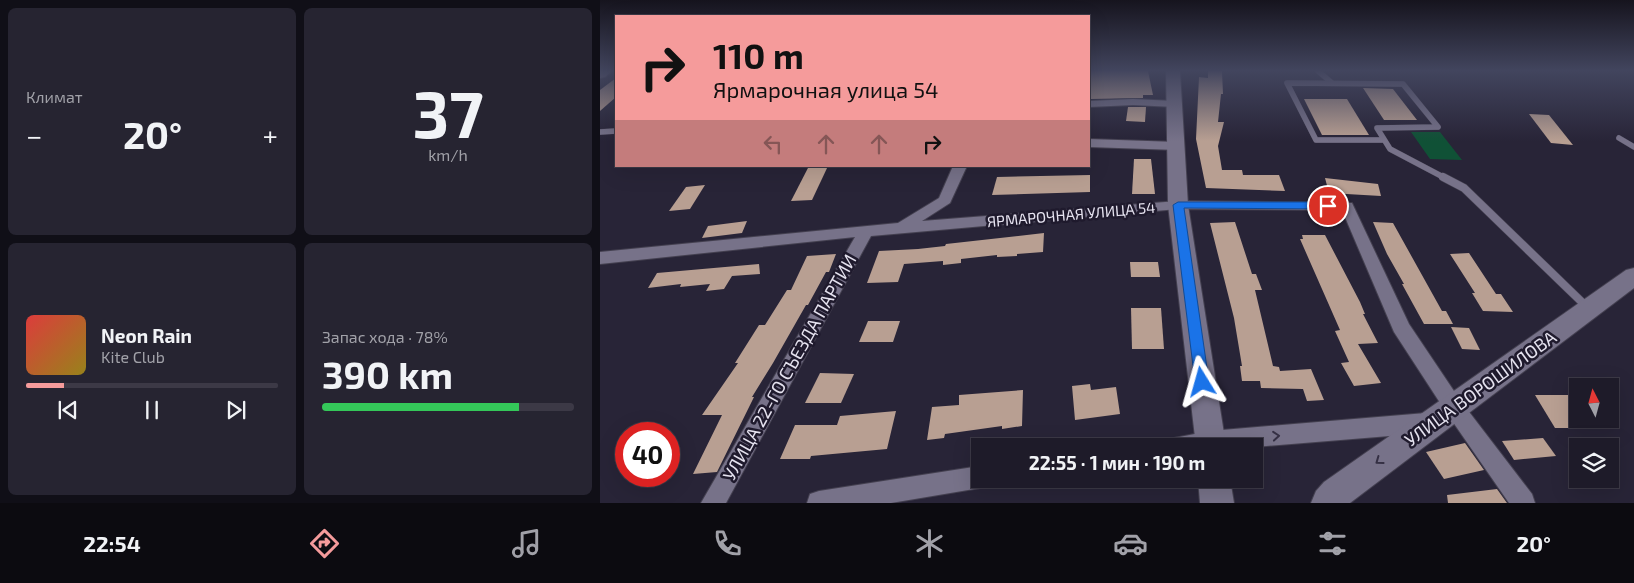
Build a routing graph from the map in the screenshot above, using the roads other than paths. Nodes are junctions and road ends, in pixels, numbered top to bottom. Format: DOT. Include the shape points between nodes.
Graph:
graph roads {
  1 [pos="1175,94"];
  2 [pos="1293,94"];
  3 [pos="1412,94"];
  4 [pos="1090,104"];
  5 [pos="1175,104"];
  6 [pos="615,131"];
  7 [pos="600,132"];
  8 [pos="1619,138"];
  9 [pos="1383,140"];
  10 [pos="1090,143"];
  11 [pos="1177,146"];
  12 [pos="1634,147"];
  13 [pos="960,167"];
  14 [pos="1178,205"];
  15 [pos="901,228"];
  16 [pos="866,232"];
  17 [pos="600,258"];
  18 [pos="1634,276"];
  19 [pos="1588,308"];
  20 [pos="1443,414"];
  21 [pos="1209,438"];
  22 [pos="1257,438"];
  23 [pos="971,479"];
  24 [pos="1215,488"];
  25 [pos="713,503"];
  26 [pos="819,503"];
  27 [pos="1217,503"];
  28 [pos="1328,503"];
  29 [pos="1522,503"];
  1 -- 5 [label="street"];
  2 -- 9 [label="lane" via="1316,140"];
  3 -- 9 [label="lane" via="1438,127 1377,128"];
  4 -- 5 [label="street"];
  5 -- 11 [label="street"];
  6 -- 7 [label="lane"];
  8 -- 12 [label="lane"];
  9 -- 19 [label="lane" via="1390,149 1464,188"];
  10 -- 11 [label="street"];
  11 -- 14 [label="street"];
  13 -- 15 [label="street" via="945,200"];
  14 -- 15 [label="street, ЯРМАРОЧНАЯ УЛИЦА 54"];
  14 -- 20 [label="street, ЯРМАРОЧНАЯ УЛИЦА 54" via="1347,206"];
  14 -- 21 [label="street"];
  15 -- 16 [label="street, ЯРМАРОЧНАЯ УЛИЦА 54"];
  16 -- 17 [label="street, ЯРМАРОЧНАЯ УЛИЦА 54"];
  16 -- 25 [label="street, УЛИЦА 22-ГО СЪЕЗДА ПАРТИИ"];
  18 -- 19 [label="street, УЛИЦА ВОРОШИЛОВА"];
  19 -- 20 [label="street, УЛИЦА ВОРОШИЛОВА"];
  22 -- 20 [label="street, one-way"];
  20 -- 28 [label="street, УЛИЦА ВОРОШИЛОВА, one-way" via="1336,493"];
  20 -- 29 [label="street, ЯРМАРОЧНАЯ УЛИЦА 54"];
  23 -- 26 [label="street"];
  24 -- 27 [label="street"];
}
